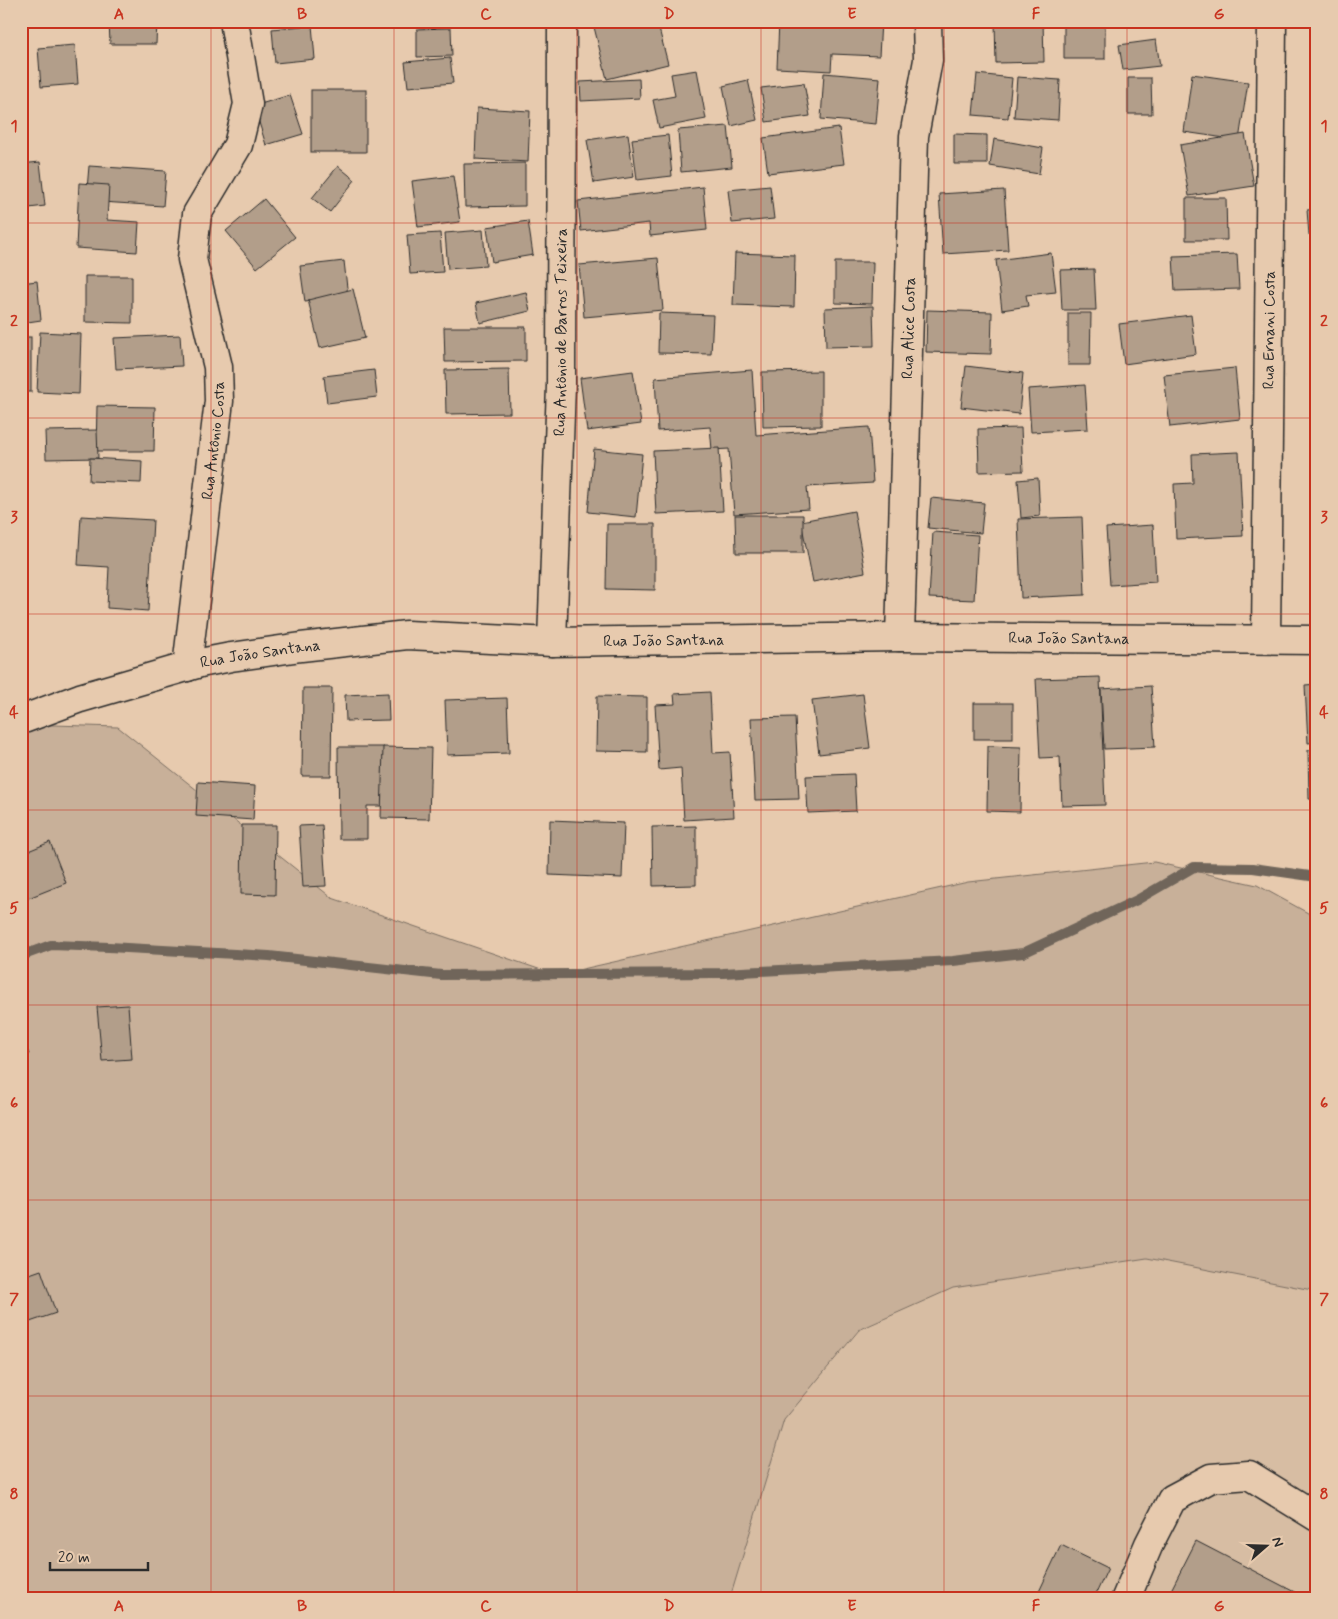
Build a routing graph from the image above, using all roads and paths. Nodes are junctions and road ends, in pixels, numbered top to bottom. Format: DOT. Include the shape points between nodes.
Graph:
graph roads {
  1 [pos="234,21"];
  2 [pos="562,21"];
  3 [pos="927,21"];
  4 [pos="1272,21"];
  5 [pos="900,636"];
  6 [pos="1266,639"];
  7 [pos="1317,640"];
  8 [pos="552,642"];
  9 [pos="186,667"];
  10 [pos="21,720"];
  11 [pos="1317,1517"];
  12 [pos="1126,1598"];
  1 -- 9 [label="street, Rua Antônio Costa" via="248,104 238,145 197,214 192,259 218,367 219,402"];
  2 -- 8 [label="street, Rua Antônio de Barros Teixeira" via="561,385"];
  3 -- 5 [label="street, Rua Alice Costa" via="928,60 914,136"];
  4 -- 6 [label="street, Rua Ernani Costa"];
  5 -- 6 [label="street, Rua João Santana"];
  5 -- 8 [label="street, Rua João Santana"];
  6 -- 7 [label="street, Rua João Santana"];
  8 -- 9 [label="street, Rua João Santana" via="407,635 251,654"];
  9 -- 10 [label="street, Rua João Santana" via="80,698"];
  11 -- 12 [label="street" via="1249,1475 1211,1478 1172,1499"];
}
